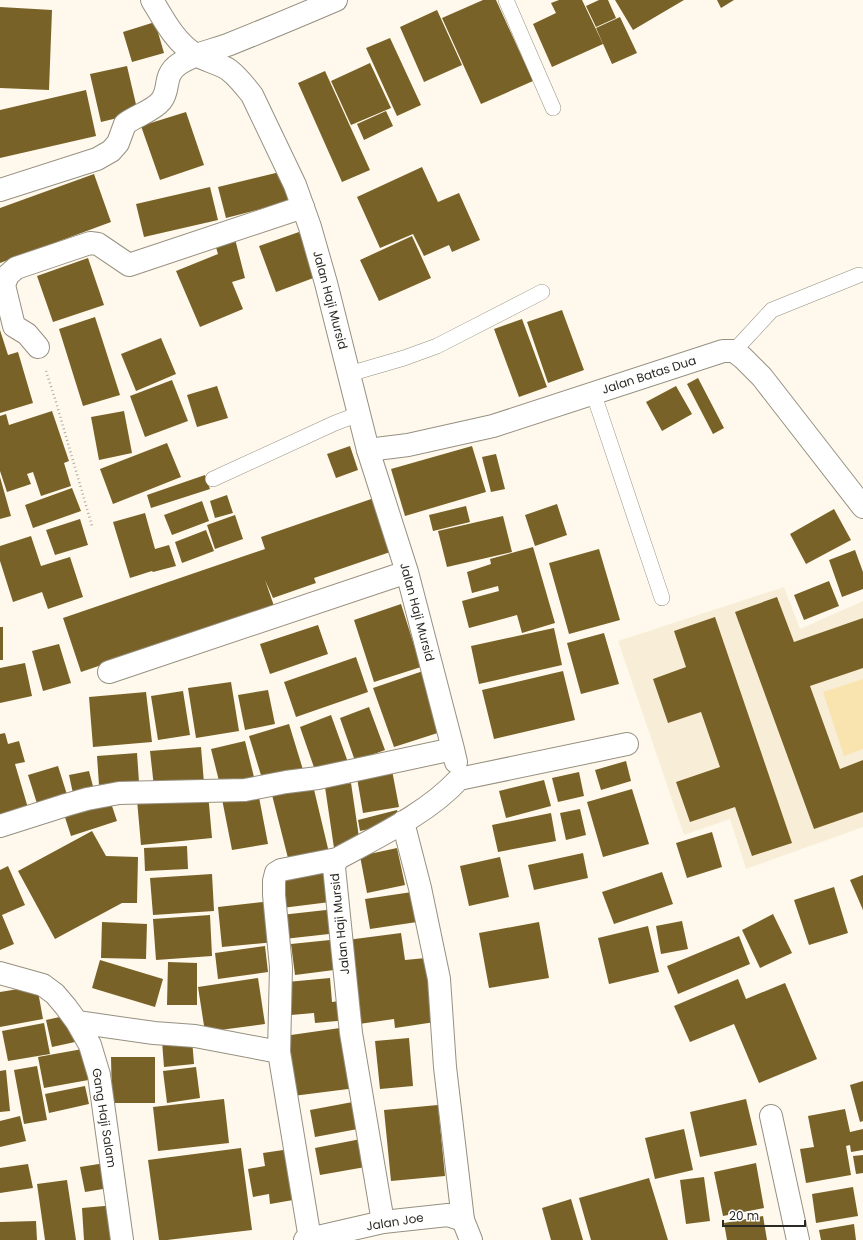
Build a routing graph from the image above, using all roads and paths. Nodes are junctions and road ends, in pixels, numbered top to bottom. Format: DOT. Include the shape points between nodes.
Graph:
graph roads {
  1 [pos="152,0"];
  2 [pos="336,0"];
  3 [pos="506,0"];
  4 [pos="196,54"];
  5 [pos="553,108"];
  6 [pos="0,190"];
  7 [pos="303,207"];
  8 [pos="859,275"];
  9 [pos="542,292"];
  10 [pos="7,327"];
  11 [pos="38,347"];
  12 [pos="734,352"];
  13 [pos="349,374"];
  14 [pos="593,392"];
  15 [pos="359,414"];
  16 [pos="368,450"];
  17 [pos="213,479"];
  18 [pos="863,507"];
  19 [pos="92,526"];
  20 [pos="407,572"];
  21 [pos="662,598"];
  22 [pos="109,672"];
  23 [pos="627,744"];
  24 [pos="453,749"];
  25 [pos="459,779"];
  26 [pos="403,822"];
  27 [pos="0,826"];
  28 [pos="337,860"];
  29 [pos="0,973"];
  30 [pos="77,1022"];
  31 [pos="278,1052"];
  32 [pos="771,1116"];
  33 [pos="463,1220"];
  34 [pos="383,1222"];
  35 [pos="122,1240"];
  36 [pos="307,1240"];
  37 [pos="471,1240"];
  38 [pos="798,1240"];
  1 -- 4 [label="street, Jalan Haji Mursid" via="179,41"];
  2 -- 4 [label="street" via="229,44"];
  3 -- 5 [label="lane"];
  4 -- 6 [label="street" via="171,72 162,100 156,106 125,124 118,143 111,151 98,159"];
  4 -- 7 [label="street, Jalan Haji Mursid" via="229,70 252,95"];
  7 -- 10 [label="street" via="129,265 98,244 90,243 16,268 8,275 4,285"];
  7 -- 13 [label="street, Jalan Haji Mursid"];
  8 -- 12 [label="lane" via="772,310"];
  9 -- 13 [label="lane" via="436,346"];
  10 -- 11 [label="street" via="27,334"];
  11 -- 19 [label="path"];
  12 -- 14 [label="street, Jalan Batas Dua" via="723,351"];
  12 -- 18 [label="street" via="762,377"];
  13 -- 15 [label="street, Jalan Haji Mursid"];
  14 -- 16 [label="street, Jalan Batas Dua" via="493,426 408,446"];
  14 -- 21 [label="lane"];
  15 -- 16 [label="street, Jalan Haji Mursid"];
  15 -- 17 [label="lane"];
  16 -- 20 [label="street, Jalan Haji Mursid"];
  20 -- 22 [label="street"];
  20 -- 24 [label="street, Jalan Haji Mursid"];
  23 -- 25 [label="street"];
  24 -- 25 [label="street, Jalan Haji Mursid"];
  24 -- 27 [label="street" via="318,778 245,790 112,794 87,799"];
  25 -- 26 [label="street, Jalan Haji Mursid" via="446,792"];
  26 -- 28 [label="street, Jalan Haji Mursid"];
  26 -- 33 [label="street" via="439,979 445,1067"];
  28 -- 31 [label="street" via="276,873 274,894 281,967"];
  28 -- 34 [label="street, Jalan Haji Mursid" via="334,867 351,1033"];
  29 -- 30 [label="street, Gang Haji Salam" via="43,985 55,994"];
  30 -- 31 [label="street" via="195,1036"];
  30 -- 35 [label="street, Gang Haji Salam" via="90,1045 99,1075"];
  31 -- 36 [label="street"];
  32 -- 38 [label="street"];
  33 -- 34 [label="street, Jalan Joe" via="448,1214"];
  33 -- 37 [label="street"];
  34 -- 36 [label="street, Jalan Joe"];
}
